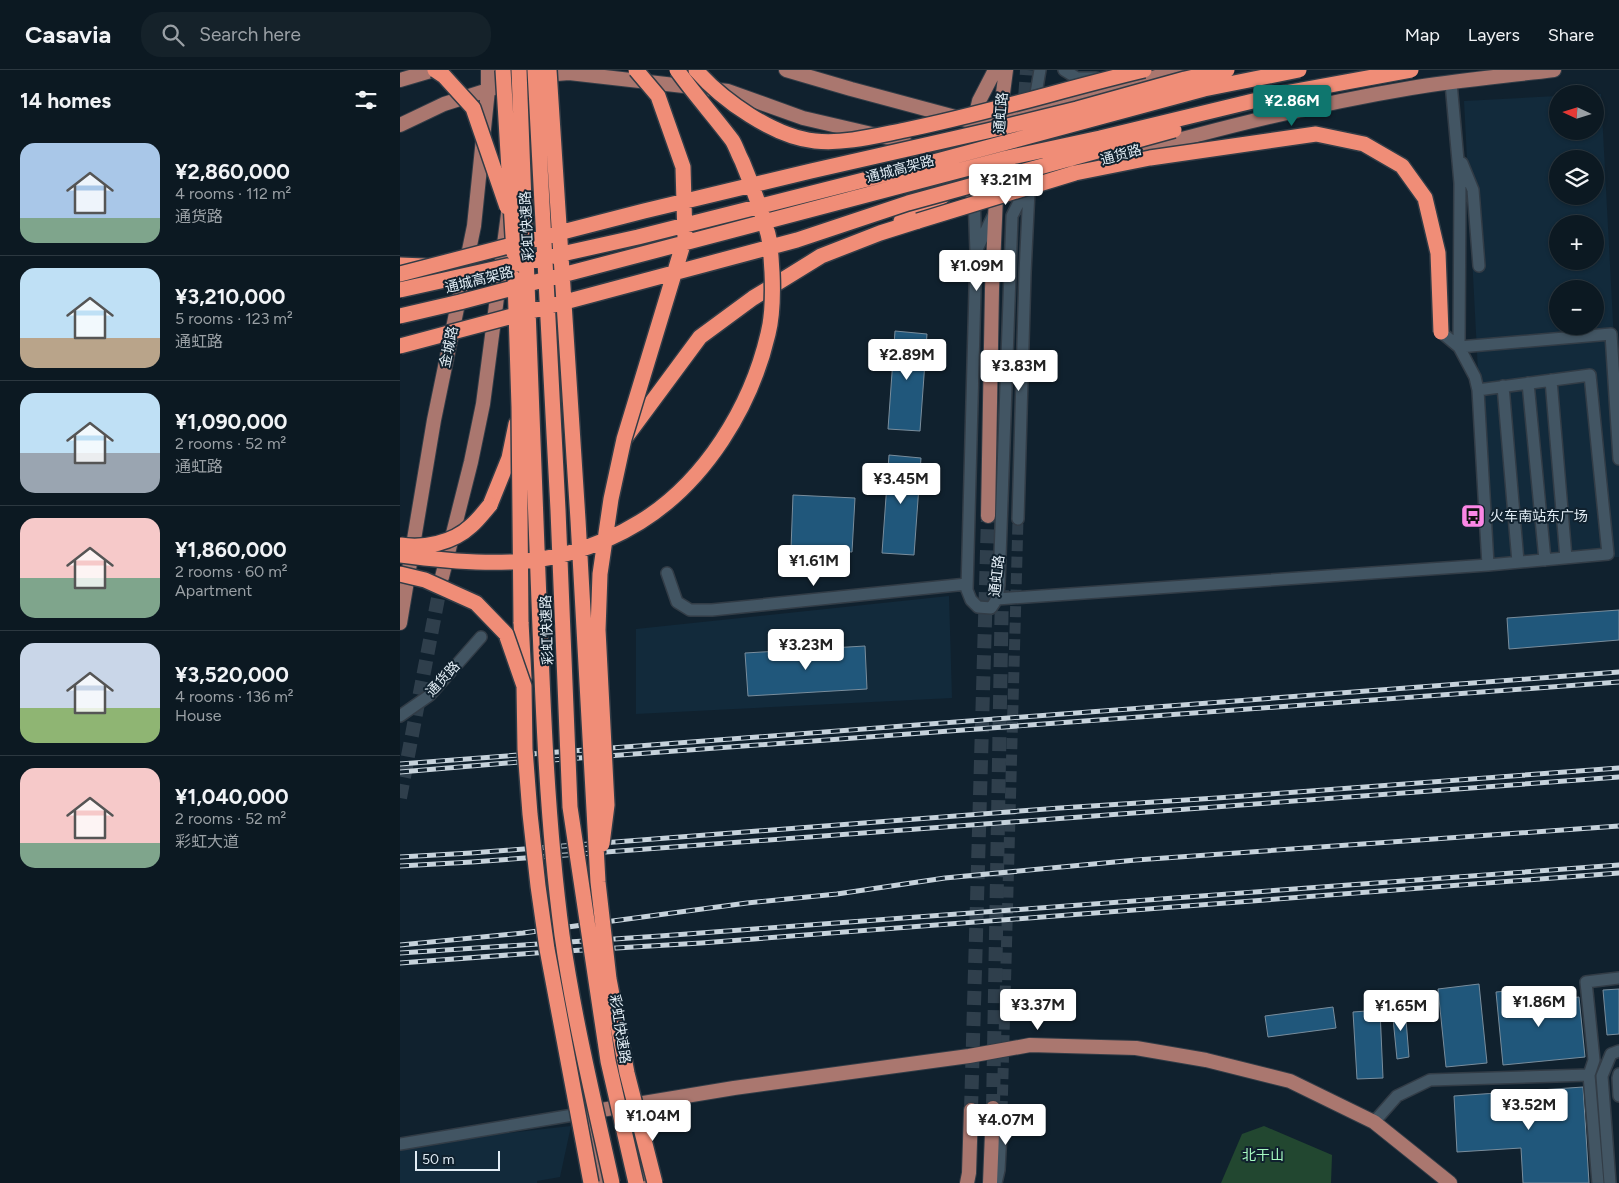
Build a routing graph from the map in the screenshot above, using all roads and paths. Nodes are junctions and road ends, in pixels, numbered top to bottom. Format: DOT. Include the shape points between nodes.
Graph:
graph roads {
  1 [pos="434,70"];
  2 [pos="488,70"];
  3 [pos="503,70"];
  4 [pos="549,70"];
  5 [pos="636,70"];
  6 [pos="677,70"];
  7 [pos="696,70"];
  8 [pos="786,70"];
  9 [pos="995,70"];
  10 [pos="1006,70"];
  11 [pos="1040,70"];
  12 [pos="1064,70"];
  13 [pos="1180,70"];
  14 [pos="1227,70"];
  15 [pos="1299,70"];
  16 [pos="1411,70"];
  17 [pos="1554,70"];
  18 [pos="530,72"];
  19 [pos="1151,73"];
  20 [pos="400,80"];
  21 [pos="1451,83"];
  22 [pos="488,90"];
  23 [pos="1286,92"];
  24 [pos="1033,114"];
  25 [pos="1000,119"];
  26 [pos="974,122"];
  27 [pos="400,125"];
  28 [pos="1457,150"];
  29 [pos="1030,181"];
  30 [pos="949,192"];
  31 [pos="996,194"];
  32 [pos="976,195"];
  33 [pos="996,210"];
  34 [pos="513,225"];
  35 [pos="880,233"];
  36 [pos="976,252"];
  37 [pos="400,265"];
  38 [pos="430,266"];
  39 [pos="1479,266"];
  40 [pos="400,274"];
  41 [pos="400,290"];
  42 [pos="400,316"];
  43 [pos="1440,332"];
  44 [pos="1604,333"];
  45 [pos="1557,335"];
  46 [pos="400,346"];
  47 [pos="1459,347"];
  48 [pos="1551,380"];
  49 [pos="1528,383"];
  50 [pos="1503,386"];
  51 [pos="1478,390"];
  52 [pos="519,407"];
  53 [pos="624,439"];
  54 [pos="1619,459"];
  55 [pos="988,516"];
  56 [pos="1018,519"];
  57 [pos="400,545"];
  58 [pos="400,555"];
  59 [pos="1566,558"];
  60 [pos="1545,560"];
  61 [pos="1518,562"];
  62 [pos="1488,564"];
  63 [pos="667,573"];
  64 [pos="400,574"];
  65 [pos="442,577"];
  66 [pos="967,584"];
  67 [pos="997,599"];
  68 [pos="400,623"];
  69 [pos="481,637"];
  70 [pos="524,686"];
  71 [pos="400,716"];
  72 [pos="598,882"];
  73 [pos="1619,978"];
  74 [pos="1619,1051"];
  75 [pos="1619,1074"];
  76 [pos="1589,1075"];
  77 [pos="1619,1096"];
  78 [pos="632,1105"];
  79 [pos="971,1110"];
  80 [pos="998,1110"];
  81 [pos="589,1112"];
  82 [pos="1374,1122"];
  83 [pos="400,1144"];
  84 [pos="1436,1177"];
  85 [pos="591,1183"];
  86 [pos="604,1183"];
  87 [pos="612,1183"];
  88 [pos="636,1183"];
  89 [pos="645,1183"];
  90 [pos="655,1183"];
  91 [pos="967,1183"];
  92 [pos="990,1183"];
  93 [pos="996,1183"];
  94 [pos="1450,1183"];
  95 [pos="1598,1183"];
  96 [pos="1610,1183"];
  1 -- 20 [label="main road"];
  1 -- 34 [label="highway, bridge" via="444,76 472,108"];
  2 -- 22 [label="main road, 金城路"];
  3 -- 34 [label="highway, bridge"];
  4 -- 72 [label="highway, bridge"];
  5 -- 53 [label="highway, bridge" via="658,96 683,167 685,238"];
  6 -- 58 [label="highway, bridge" via="733,142 755,190 768,236 773,296 768,333 744,404 704,465 683,487 640,522 614,536 568,554 532,560 485,562"];
  7 -- 19 [label="highway, bridge" via="731,103 760,122 813,141 845,142"];
  8 -- 26 [label="main road"];
  9 -- 26 [label="main road" via="979,101"];
  10 -- 25 [label="main road, 通虹路"];
  11 -- 24 [label="street, 通虹路"];
  12 -- 19 [label="street" via="1076,78"];
  13 -- 19 [label="main road"];
  14 -- 38 [label="highway, bridge"];
  15 -- 41 [label="highway, 通城高架路, bridge" via="1204,90 638,237"];
  16 -- 23 [label="highway, 通城高架路, bridge"];
  17 -- 21 [label="main road, 通货路"];
  18 -- 22 [label="main road"];
  18 -- 32 [label="main road" via="569,73 728,91 803,118 902,141"];
  18 -- 65 [label="main road" via="483,404 472,462"];
  18 -- 87 [label="highway, 彩虹快速路, bridge" via="539,611 551,828 572,998"];
  18 -- 88 [label="highway, 彩虹快速路, bridge" via="558,520 570,807 608,1061"];
  19 -- 24 [label="main road"];
  21 -- 28 [label="street"];
  21 -- 29 [label="main road, 通货路" via="1324,105 1193,135"];
  22 -- 27 [label="main road" via="444,104"];
  22 -- 68 [label="main road, 金城路" via="474,226 434,420"];
  23 -- 30 [label="highway, bridge" via="1237,112"];
  23 -- 42 [label="highway, 通城高架路, bridge" via="1007,158"];
  24 -- 25 [label="main road"];
  24 -- 29 [label="street, 通虹路"];
  25 -- 26 [label="main road"];
  25 -- 31 [label="main road, 通虹路"];
  26 -- 32 [label="main road"];
  28 -- 39 [label="street" via="1473,190"];
  28 -- 47 [label="street" via="1460,183"];
  29 -- 31 [label="main road, 通货路"];
  29 -- 56 [label="street, 通虹路"];
  29 -- 67 [label="street, 通虹路" via="1012,216"];
  30 -- 35 [label="highway, bridge"];
  30 -- 46 [label="highway, bridge" via="797,240"];
  31 -- 32 [label="main road, 通货路"];
  31 -- 33 [label="main road, 通虹路"];
  32 -- 36 [label="street, 通虹路"];
  33 -- 36 [label="street"];
  33 -- 55 [label="main road, 通虹路"];
  34 -- 52 [label="highway, bridge"];
  35 -- 43 [label="highway, bridge" via="1075,173 1150,158 1316,134 1364,144 1402,166 1425,198 1438,253"];
  35 -- 53 [label="highway, bridge" via="821,256 753,298 700,337"];
  36 -- 66 [label="street, 通虹路"];
  37 -- 38 [label="highway"];
  38 -- 40 [label="highway, bridge"];
  43 -- 47 [label="street"];
  44 -- 54 [label="street" via="1611,334"];
  45 -- 47 [label="street"];
  47 -- 51 [label="street" via="1475,377"];
  48 -- 49 [label="street"];
  48 -- 59 [label="street"];
  48 -- 59 [label="street" via="1590,375 1608,554"];
  49 -- 50 [label="street"];
  49 -- 60 [label="street"];
  50 -- 51 [label="street"];
  50 -- 61 [label="street"];
  51 -- 62 [label="street"];
  52 -- 57 [label="highway, bridge" via="509,458 490,505 470,527 444,542 415,547"];
  52 -- 70 [label="highway, bridge"];
  53 -- 72 [label="highway, bridge" via="600,574 598,630 607,805"];
  59 -- 60 [label="street"];
  60 -- 61 [label="street"];
  61 -- 62 [label="street"];
  62 -- 67 [label="street"];
  63 -- 66 [label="street" via="677,602 690,610"];
  64 -- 70 [label="highway, bridge" via="425,580 476,604 506,634"];
  66 -- 67 [label="street, 通虹路" via="971,600 978,607 991,608"];
  69 -- 71 [label="street, 通货路" via="430,695"];
  70 -- 85 [label="highway, bridge" via="530,814 538,886"];
  72 -- 90 [label="highway, bridge" via="625,1064"];
  73 -- 76 [label="street" via="1586,982 1594,1060"];
  74 -- 96 [label="street" via="1611,1054 1602,1076"];
  75 -- 77 [label="street"];
  76 -- 82 [label="street" via="1430,1080 1397,1096"];
  76 -- 95 [label="street"];
  78 -- 81 [label="main road"];
  78 -- 82 [label="main road" via="1030,1045 1136,1048 1206,1060 1290,1080"];
  78 -- 89 [label="main road"];
  79 -- 91 [label="main road"];
  80 -- 92 [label="main road"];
  80 -- 93 [label="street" via="999,1170"];
  81 -- 83 [label="street"];
  81 -- 86 [label="main road"];
  82 -- 84 [label="main road"];
  84 -- 94 [label="main road"];
}
